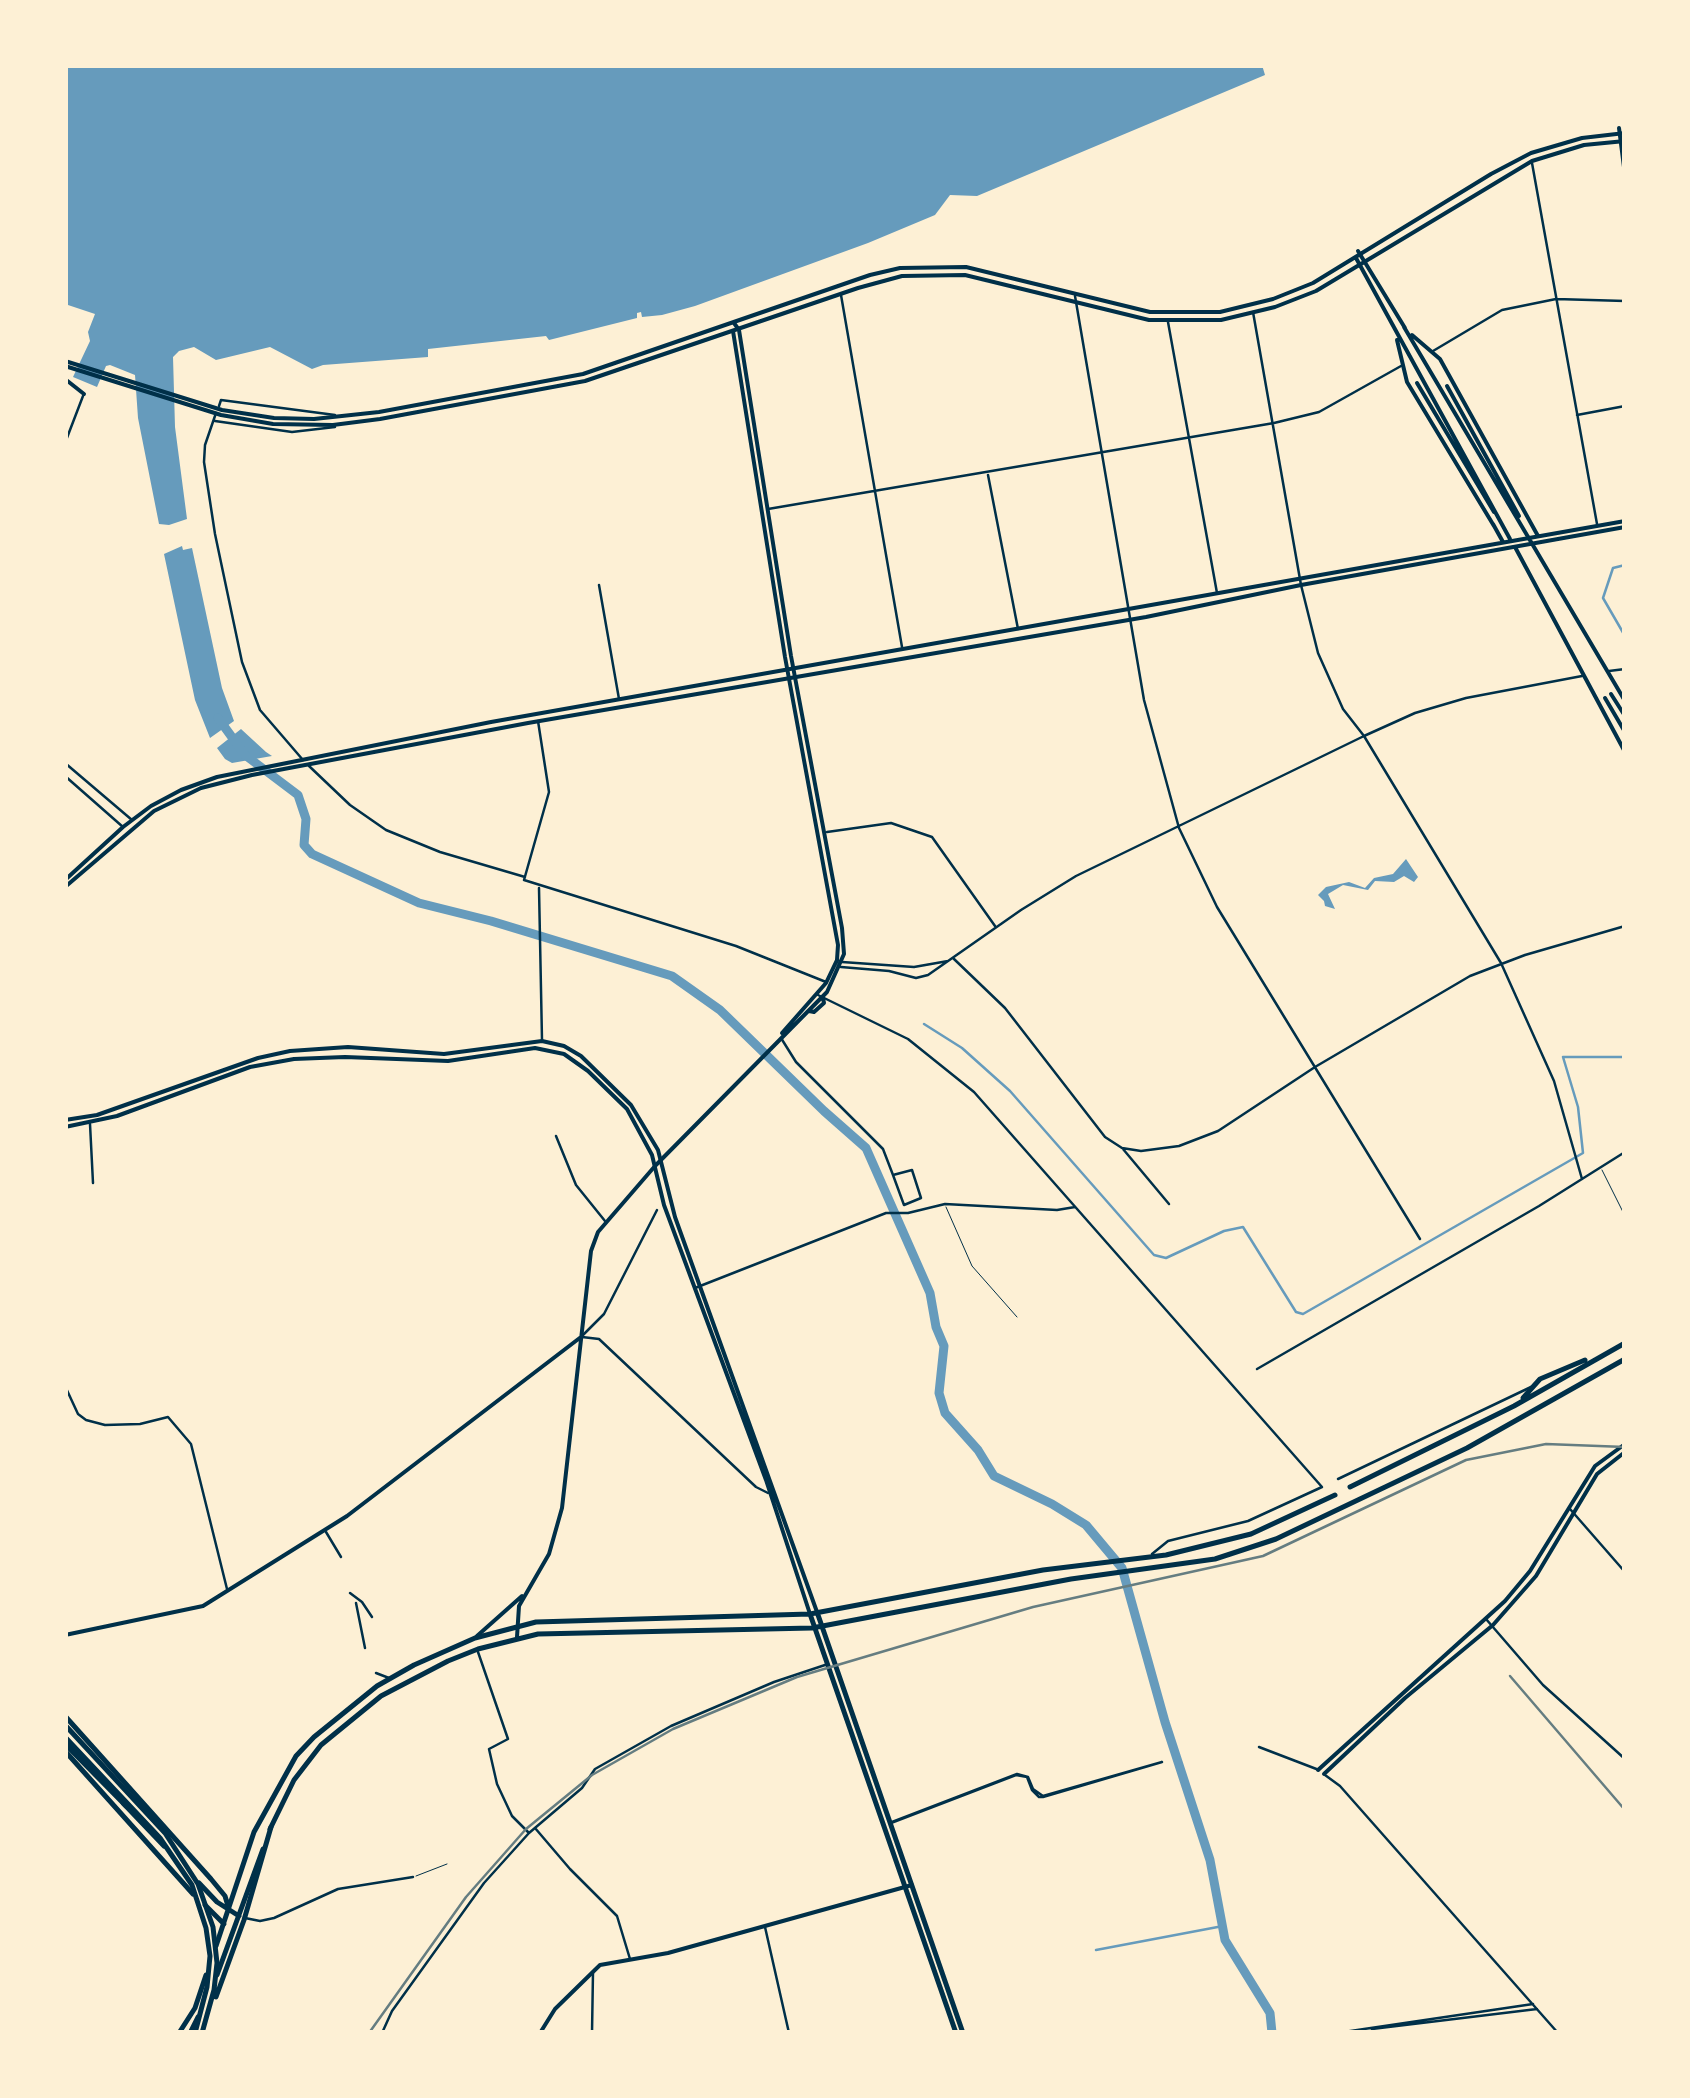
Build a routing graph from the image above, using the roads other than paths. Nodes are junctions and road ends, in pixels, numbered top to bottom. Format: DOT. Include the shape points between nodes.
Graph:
graph roads {
  1 [pos="1621,131"];
  2 [pos="1622,141"];
  3 [pos="1532,162"];
  4 [pos="1625,175"];
  5 [pos="1358,255"];
  6 [pos="1362,264"];
  7 [pos="841,294"];
  8 [pos="1076,296"];
  9 [pos="1556,298"];
  10 [pos="1625,301"];
  11 [pos="1250,303"];
  12 [pos="1076,304"];
  13 [pos="1253,313"];
  14 [pos="1388,316"];
  15 [pos="1168,322"];
  16 [pos="734,323"];
  17 [pos="1404,327"];
  18 [pos="736,331"];
  19 [pos="1433,350"];
  20 [pos="65,364"];
  21 [pos="1401,366"];
  22 [pos="65,379"];
  23 [pos="1417,383"];
  24 [pos="1447,386"];
  25 [pos="84,394"];
  26 [pos="1625,406"];
  27 [pos="1577,415"];
  28 [pos="342,416"];
  29 [pos="213,421"];
  30 [pos="293,422"];
  31 [pos="342,424"];
  32 [pos="1274,424"];
  33 [pos="1188,438"];
  34 [pos="65,443"];
  35 [pos="1102,452"];
  36 [pos="988,473"];
  37 [pos="875,490"];
  38 [pos="1482,496"];
  39 [pos="1511,498"];
  40 [pos="767,509"];
  41 [pos="1500,522"];
  42 [pos="1531,522"];
  43 [pos="1625,524"];
  44 [pos="1494,526"];
  45 [pos="1597,526"];
  46 [pos="1524,529"];
  47 [pos="1538,536"];
  48 [pos="1531,541"];
  49 [pos="1503,542"];
  50 [pos="1513,544"];
  51 [pos="1301,582"];
  52 [pos="599,585"];
  53 [pos="1217,594"];
  54 [pos="1130,610"];
  55 [pos="1132,620"];
  56 [pos="1018,630"];
  57 [pos="902,650"];
  58 [pos="1625,669"];
  59 [pos="1608,672"];
  60 [pos="792,674"];
  61 [pos="1582,676"];
  62 [pos="1625,700"];
  63 [pos="619,701"];
  64 [pos="1625,716"];
  65 [pos="538,718"];
  66 [pos="1625,732"];
  67 [pos="1364,736"];
  68 [pos="1625,752"];
  69 [pos="65,763"];
  70 [pos="306,763"];
  71 [pos="65,776"];
  72 [pos="134,822"];
  73 [pos="1180,828"];
  74 [pos="126,829"];
  75 [pos="824,832"];
  76 [pos="525,879"];
  77 [pos="65,880"];
  78 [pos="539,885"];
  79 [pos="65,887"];
  80 [pos="1625,926"];
  81 [pos="996,927"];
  82 [pos="951,959"];
  83 [pos="839,963"];
  84 [pos="1501,964"];
  85 [pos="830,982"];
  86 [pos="820,996"];
  87 [pos="781,1037"];
  88 [pos="542,1041"];
  89 [pos="1315,1067"];
  90 [pos="65,1120"];
  91 [pos="90,1122"];
  92 [pos="65,1127"];
  93 [pos="556,1136"];
  94 [pos="1122,1148"];
  95 [pos="1625,1152"];
  96 [pos="660,1160"];
  97 [pos="654,1166"];
  98 [pos="1600,1168"];
  99 [pos="893,1176"];
  100 [pos="1582,1179"];
  101 [pos="94,1183"];
  102 [pos="945,1204"];
  103 [pos="1169,1204"];
  104 [pos="1076,1206"];
  105 [pos="657,1210"];
  106 [pos="1625,1216"];
  107 [pos="604,1221"];
  108 [pos="1420,1239"];
  109 [pos="698,1288"];
  110 [pos="1016,1317"];
  111 [pos="580,1338"];
  112 [pos="1625,1343"];
  113 [pos="1602,1354"];
  114 [pos="1625,1359"];
  115 [pos="1258,1369"];
  116 [pos="65,1386"];
  117 [pos="1531,1386"];
  118 [pos="1520,1403"];
  119 [pos="1625,1444"];
  120 [pos="1616,1450"];
  121 [pos="1625,1452"];
  122 [pos="1338,1479"];
  123 [pos="1350,1487"];
  124 [pos="773,1493"];
  125 [pos="1335,1495"];
  126 [pos="1570,1510"];
  127 [pos="325,1530"];
  128 [pos="342,1557"];
  129 [pos="1147,1558"];
  130 [pos="1625,1572"];
  131 [pos="528,1589"];
  132 [pos="228,1591"];
  133 [pos="350,1593"];
  134 [pos="356,1603"];
  135 [pos="813,1613"];
  136 [pos="372,1617"];
  137 [pos="1486,1619"];
  138 [pos="1493,1625"];
  139 [pos="516,1626"];
  140 [pos="821,1626"];
  141 [pos="812,1628"];
  142 [pos="65,1635"];
  143 [pos="517,1637"];
  144 [pos="475,1638"];
  145 [pos="365,1648"];
  146 [pos="478,1649"];
  147 [pos="825,1665"];
  148 [pos="376,1673"];
  149 [pos="391,1678"];
  150 [pos="65,1716"];
  151 [pos="65,1726"];
  152 [pos="65,1743"];
  153 [pos="1259,1747"];
  154 [pos="1625,1759"];
  155 [pos="1318,1770"];
  156 [pos="1324,1774"];
  157 [pos="134,1810"];
  158 [pos="890,1823"];
  159 [pos="271,1826"];
  160 [pos="535,1828"];
  161 [pos="529,1833"];
  162 [pos="448,1864"];
  163 [pos="413,1877"];
  164 [pos="908,1886"];
  165 [pos="229,1909"];
  166 [pos="238,1916"];
  167 [pos="224,1924"];
  168 [pos="765,1926"];
  169 [pos="630,1960"];
  170 [pos="593,1970"];
  171 [pos="1533,2004"];
  172 [pos="1537,2009"];
  173 [pos="206,2023"];
  174 [pos="1371,2031"];
  175 [pos="179,2033"];
  176 [pos="192,2033"];
  177 [pos="202,2033"];
  178 [pos="382,2033"];
  179 [pos="540,2033"];
  180 [pos="592,2033"];
  181 [pos="789,2033"];
  182 [pos="959,2033"];
  183 [pos="1337,2033"];
  184 [pos="1558,2033"];
  1 -- 2 [label="main road"];
  1 -- 5 [label="main road" via="1521,158"];
  2 -- 3 [label="main road"];
  2 -- 4 [label="main road"];
  3 -- 6 [label="main road"];
  3 -- 9 [label="street"];
  5 -- 6 [label="main road"];
  5 -- 11 [label="main road" via="1300,290"];
  6 -- 13 [label="main road" via="1303,297"];
  6 -- 14 [label="main road"];
  6 -- 17 [label="main road"];
  7 -- 12 [label="main road" via="902,276 949,274"];
  7 -- 18 [label="main road"];
  7 -- 37 [label="street"];
  8 -- 11 [label="main road" via="1173,314"];
  8 -- 12 [label="street"];
  8 -- 16 [label="main road" via="966,268 916,266 870,275"];
  9 -- 10 [label="street"];
  9 -- 19 [label="street" via="1502,310"];
  9 -- 27 [label="street"];
  11 -- 13 [label="street"];
  12 -- 15 [label="main road"];
  12 -- 35 [label="street"];
  13 -- 15 [label="main road"];
  13 -- 32 [label="street"];
  14 -- 21 [label="main road"];
  14 -- 41 [label="main road"];
  15 -- 33 [label="street"];
  16 -- 18 [label="main road"];
  16 -- 28 [label="main road" via="583,374"];
  17 -- 19 [label="main road"];
  17 -- 46 [label="main road"];
  18 -- 31 [label="main road" via="585,381"];
  18 -- 40 [label="main road"];
  18 -- 60 [label="main road"];
  19 -- 42 [label="main road"];
  20 -- 30 [label="main road" via="222,410"];
  21 -- 32 [label="street" via="1319,412"];
  21 -- 44 [label="main road"];
  22 -- 25 [label="main road"];
  23 -- 38 [label="main road"];
  24 -- 39 [label="main road"];
  25 -- 34 [label="street"];
  26 -- 27 [label="street"];
  27 -- 45 [label="street"];
  28 -- 29 [label="street" via="222,400"];
  28 -- 30 [label="main road"];
  29 -- 31 [label="street" via="292,432"];
  29 -- 70 [label="street" via="204,462 242,662 260,710"];
  30 -- 31 [label="main road"];
  32 -- 33 [label="street"];
  32 -- 51 [label="street"];
  33 -- 35 [label="street"];
  33 -- 53 [label="street"];
  35 -- 36 [label="street"];
  35 -- 54 [label="street"];
  36 -- 37 [label="street"];
  36 -- 56 [label="street"];
  37 -- 40 [label="street"];
  37 -- 57 [label="street"];
  38 -- 41 [label="main road"];
  38 -- 44 [label="main road"];
  39 -- 42 [label="main road"];
  39 -- 46 [label="main road"];
  40 -- 60 [label="main road"];
  41 -- 50 [label="main road"];
  42 -- 47 [label="main road"];
  43 -- 45 [label="main road"];
  43 -- 48 [label="main road"];
  44 -- 49 [label="main road"];
  45 -- 47 [label="main road"];
  46 -- 48 [label="main road"];
  47 -- 48 [label="main road"];
  48 -- 50 [label="main road"];
  48 -- 59 [label="main road"];
  49 -- 50 [label="main road"];
  49 -- 51 [label="main road"];
  50 -- 51 [label="main road"];
  50 -- 61 [label="main road"];
  51 -- 53 [label="main road"];
  51 -- 55 [label="main road"];
  51 -- 67 [label="street" via="1318,653 1343,710"];
  52 -- 63 [label="street"];
  53 -- 54 [label="main road"];
  54 -- 55 [label="street"];
  54 -- 56 [label="main road"];
  55 -- 60 [label="main road"];
  55 -- 73 [label="street" via="1154,748"];
  56 -- 57 [label="main road"];
  57 -- 60 [label="main road"];
  58 -- 59 [label="street"];
  59 -- 62 [label="main road"];
  60 -- 63 [label="main road"];
  60 -- 65 [label="main road"];
  60 -- 75 [label="main road"];
  60 -- 83 [label="main road"];
  61 -- 67 [label="street" via="1466,698"];
  61 -- 68 [label="main road"];
  63 -- 65 [label="main road"];
  64 -- 66 [label="main road" via="1608,696"];
  65 -- 70 [label="main road"];
  65 -- 76 [label="street" via="549,792"];
  67 -- 73 [label="street"];
  67 -- 84 [label="street"];
  69 -- 72 [label="street"];
  70 -- 72 [label="main road" via="184,795"];
  70 -- 72 [label="main road" via="236,772 182,790"];
  70 -- 76 [label="street" via="386,830"];
  71 -- 74 [label="street"];
  72 -- 74 [label="main road"];
  73 -- 81 [label="street" via="1076,876"];
  73 -- 89 [label="street" via="1217,907"];
  74 -- 77 [label="main road"];
  74 -- 79 [label="main road"];
  75 -- 81 [label="street" via="892,824 932,837"];
  75 -- 83 [label="main road" via="843,936"];
  76 -- 78 [label="street"];
  78 -- 85 [label="street"];
  78 -- 88 [label="street"];
  80 -- 84 [label="street"];
  81 -- 82 [label="street"];
  82 -- 83 [label="street" via="914,966"];
  82 -- 83 [label="street" via="916,978"];
  82 -- 94 [label="street" via="990,991 1099,1129"];
  83 -- 85 [label="main road"];
  84 -- 89 [label="street" via="1442,990"];
  84 -- 100 [label="street" via="1554,1081"];
  85 -- 86 [label="main road"];
  86 -- 87 [label="main road"];
  86 -- 87 [label="main road"];
  86 -- 104 [label="street" via="892,1030 948,1068"];
  87 -- 96 [label="main road"];
  87 -- 99 [label="street" via="796,1062 884,1149"];
  88 -- 90 [label="main road" via="444,1054 290,1050 97,1116"];
  88 -- 96 [label="main road" via="564,1046 596,1069 642,1120"];
  89 -- 94 [label="street" via="1192,1142"];
  89 -- 108 [label="street"];
  91 -- 92 [label="main road"];
  91 -- 97 [label="main road" via="269,1063 345,1057 448,1061 547,1048 588,1071 627,1109"];
  91 -- 101 [label="street"];
  93 -- 107 [label="street" via="576,1185"];
  94 -- 103 [label="street"];
  95 -- 98 [label="street"];
  96 -- 97 [label="main road"];
  96 -- 109 [label="main road"];
  97 -- 107 [label="main road"];
  97 -- 109 [label="main road"];
  98 -- 100 [label="street"];
  98 -- 106 [label="lane"];
  99 -- 99 [label="street" via="912,1170 921,1198 904,1204"];
  100 -- 115 [label="street"];
  102 -- 104 [label="street"];
  102 -- 109 [label="street" via="886,1212"];
  102 -- 110 [label="lane" via="972,1266"];
  104 -- 129 [label="street" via="1322,1487 1248,1521 1168,1542"];
  105 -- 111 [label="street" via="604,1314"];
  107 -- 111 [label="main road" via="592,1246"];
  109 -- 124 [label="main road"];
  109 -- 124 [label="main road"];
  111 -- 124 [label="street" via="599,1339 756,1487"];
  111 -- 127 [label="main road"];
  111 -- 131 [label="main road" via="562,1508 549,1554"];
  112 -- 113 [label="main road"];
  113 -- 117 [label="main road"];
  113 -- 118 [label="main road"];
  114 -- 140 [label="main road" via="1467,1448 1276,1540 1215,1559"];
  116 -- 132 [label="street" via="86,1420 105,1426 168,1418 191,1444"];
  117 -- 118 [label="main road"];
  117 -- 122 [label="street"];
  118 -- 123 [label="main road"];
  119 -- 120 [label="main road"];
  120 -- 121 [label="lane"];
  120 -- 126 [label="main road" via="1594,1466"];
  121 -- 126 [label="main road" via="1597,1474"];
  124 -- 135 [label="main road"];
  125 -- 129 [label="main road" via="1252,1534"];
  126 -- 130 [label="street"];
  126 -- 137 [label="main road" via="1522,1582"];
  126 -- 138 [label="main road" via="1536,1576"];
  127 -- 128 [label="street"];
  127 -- 132 [label="main road"];
  129 -- 135 [label="main road" via="1042,1570"];
  131 -- 139 [label="main road"];
  131 -- 144 [label="main road"];
  132 -- 142 [label="main road" via="189,1611"];
  133 -- 136 [label="street"];
  134 -- 145 [label="street"];
  135 -- 139 [label="main road"];
  135 -- 140 [label="main road"];
  135 -- 141 [label="main road"];
  137 -- 138 [label="street"];
  137 -- 155 [label="main road"];
  138 -- 154 [label="street" via="1543,1685"];
  138 -- 156 [label="main road"];
  139 -- 143 [label="main road"];
  139 -- 144 [label="main road"];
  140 -- 141 [label="main road"];
  140 -- 158 [label="main road"];
  141 -- 143 [label="main road"];
  141 -- 147 [label="main road"];
  143 -- 146 [label="main road"];
  144 -- 149 [label="main road"];
  146 -- 159 [label="main road" via="382,1696 321,1745"];
  146 -- 161 [label="street" via="508,1740 490,1748 497,1784"];
  147 -- 160 [label="street" via="631,1747 595,1769"];
  147 -- 164 [label="main road"];
  148 -- 149 [label="street"];
  149 -- 165 [label="main road" via="296,1756 254,1832"];
  150 -- 165 [label="main road" via="211,1879"];
  151 -- 173 [label="main road" via="165,1833 198,1884 216,1951"];
  152 -- 157 [label="main road"];
  152 -- 157 [label="main road"];
  152 -- 165 [label="main road"];
  152 -- 167 [label="main road"];
  153 -- 155 [label="street"];
  155 -- 156 [label="street"];
  156 -- 171 [label="street"];
  157 -- 176 [label="main road" via="183,1869 206,1928 210,1971"];
  158 -- 164 [label="main road"];
  158 -- 164 [label="street" via="1016,1774 1028,1777 1044,1796 1161,1761 1044,1797 1039,1797 1032,1790 1027,1778 1016,1775 890,1824"];
  159 -- 166 [label="main road"];
  159 -- 173 [label="main road"];
  160 -- 161 [label="street"];
  160 -- 169 [label="street" via="617,1916"];
  161 -- 178 [label="street" via="471,1901"];
  162 -- 163 [label="lane"];
  163 -- 166 [label="street" via="338,1889 274,1918"];
  164 -- 168 [label="main road"];
  164 -- 182 [label="main road"];
  165 -- 166 [label="main road"];
  165 -- 167 [label="main road"];
  166 -- 176 [label="main road"];
  167 -- 175 [label="main road" via="195,2008"];
  168 -- 169 [label="main road"];
  168 -- 181 [label="street"];
  169 -- 170 [label="main road"];
  170 -- 179 [label="main road"];
  170 -- 180 [label="street"];
  171 -- 172 [label="street"];
  171 -- 174 [label="street"];
  172 -- 174 [label="street"];
  172 -- 184 [label="street"];
  173 -- 177 [label="main road"];
  174 -- 183 [label="street"];
}
